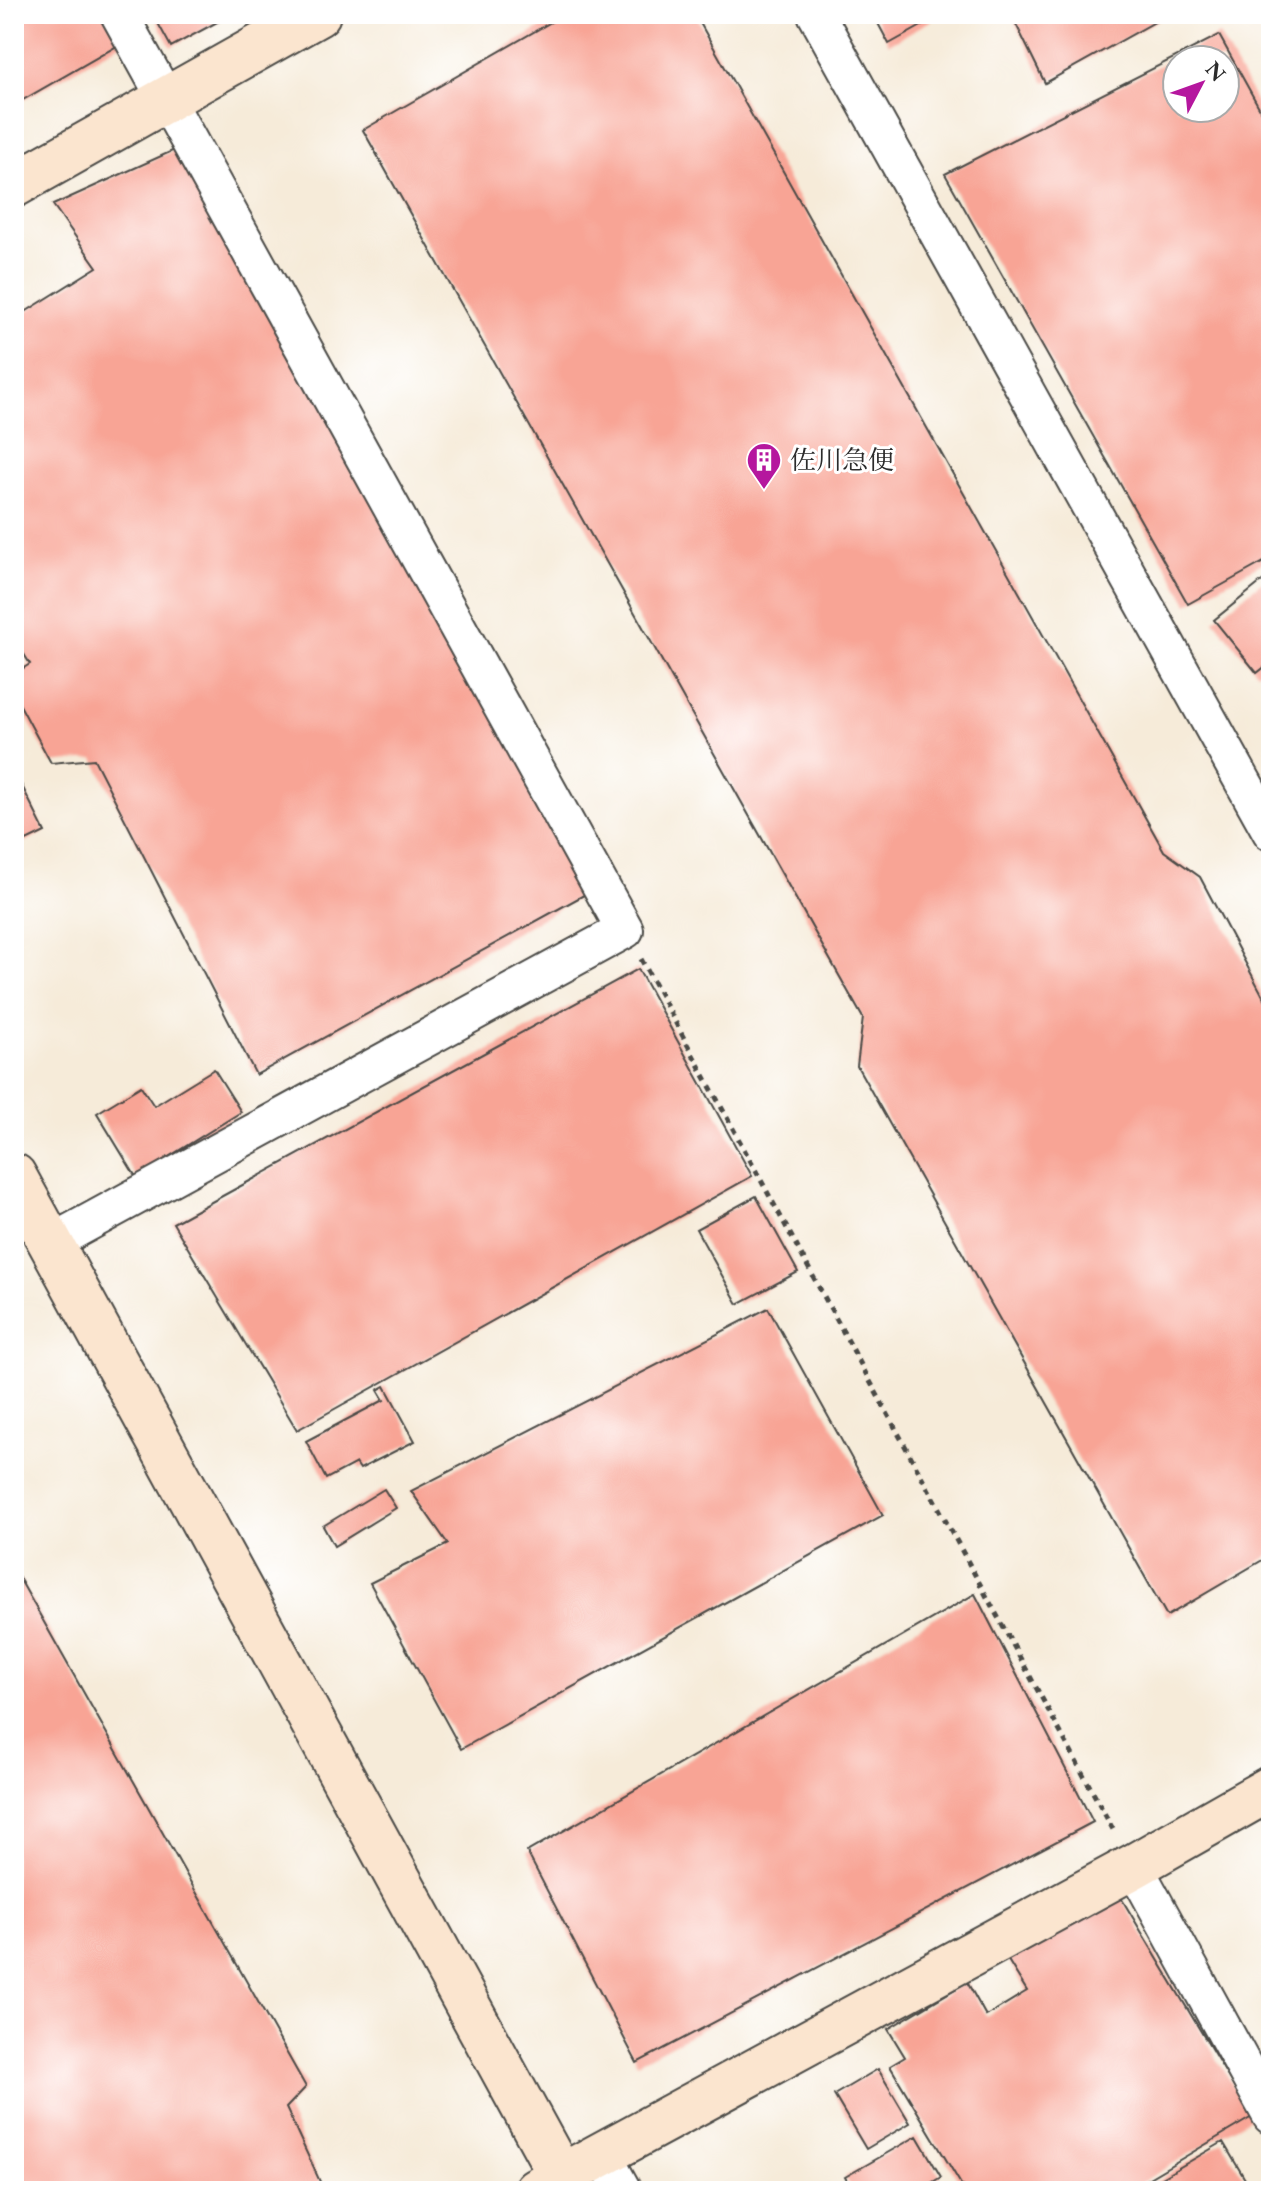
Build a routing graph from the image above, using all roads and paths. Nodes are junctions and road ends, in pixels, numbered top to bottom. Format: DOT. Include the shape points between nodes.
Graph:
graph roads {
  1 [pos="119,14"];
  2 [pos="318,14"];
  3 [pos="816,14"];
  4 [pos="167,99"];
  5 [pos="14,185"];
  6 [pos="1271,832"];
  7 [pos="625,930"];
  8 [pos="14,1176"];
  9 [pos="49,1244"];
  10 [pos="1271,1788"];
  11 [pos="1134,1866"];
  12 [pos="1271,2116"];
  13 [pos="613,2173"];
  14 [pos="548,2184"];
  1 -- 4 [label="street"];
  2 -- 4 [label="street"];
  3 -- 6 [label="street"];
  4 -- 5 [label="street"];
  4 -- 7 [label="street"];
  7 -- 9 [label="street"];
  7 -- 11 [label="path"];
  8 -- 9 [label="street"];
  9 -- 14 [label="street"];
  10 -- 11 [label="street"];
  11 -- 12 [label="street"];
  11 -- 13 [label="street"];
  13 -- 14 [label="street"];
}
